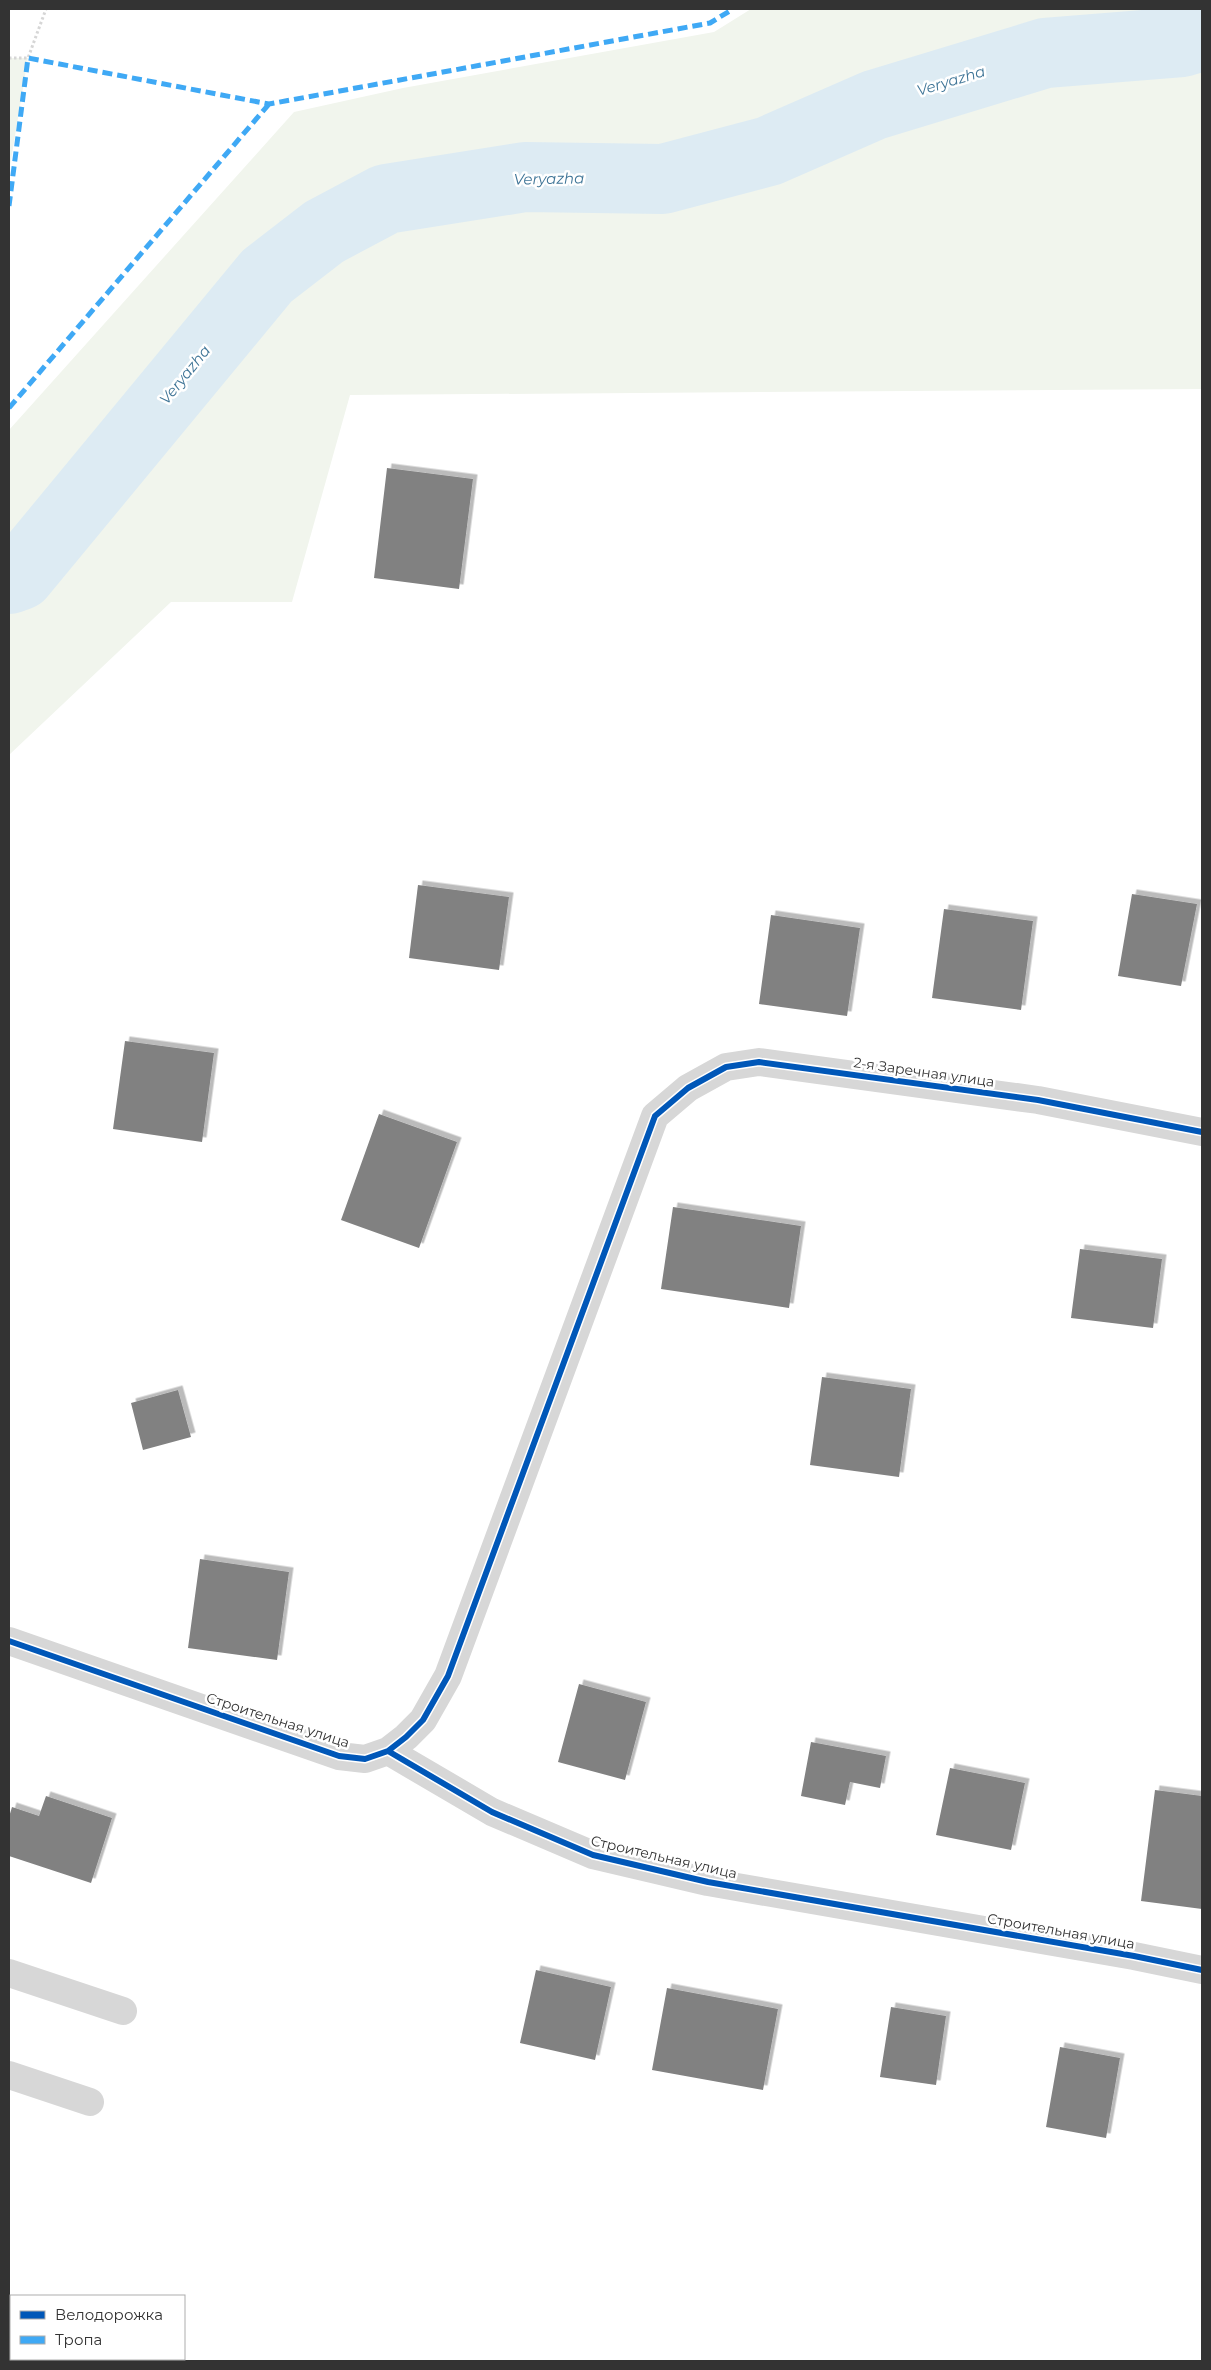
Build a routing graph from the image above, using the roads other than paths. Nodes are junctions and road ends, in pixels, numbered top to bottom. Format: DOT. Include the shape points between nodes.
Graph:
graph roads {
  1 [pos="1202,1132"];
  2 [pos="9,1641"];
  3 [pos="388,1751"];
  4 [pos="1202,1970"];
  5 [pos="9,1973"];
  6 [pos="123,2011"];
  7 [pos="9,2076"];
  8 [pos="90,2102"];
  1 -- 3 [label="street, 2-я Заречная улица" via="1038,1100 759,1062 726,1067 688,1088 655,1116 448,1676 423,1720"];
  2 -- 3 [label="street, Строительная улица" via="339,1756 365,1760"];
  3 -- 4 [label="street, Строительная улица" via="492,1812 593,1855 708,1882"];
  5 -- 6 [label="street"];
  7 -- 8 [label="street"];
}
